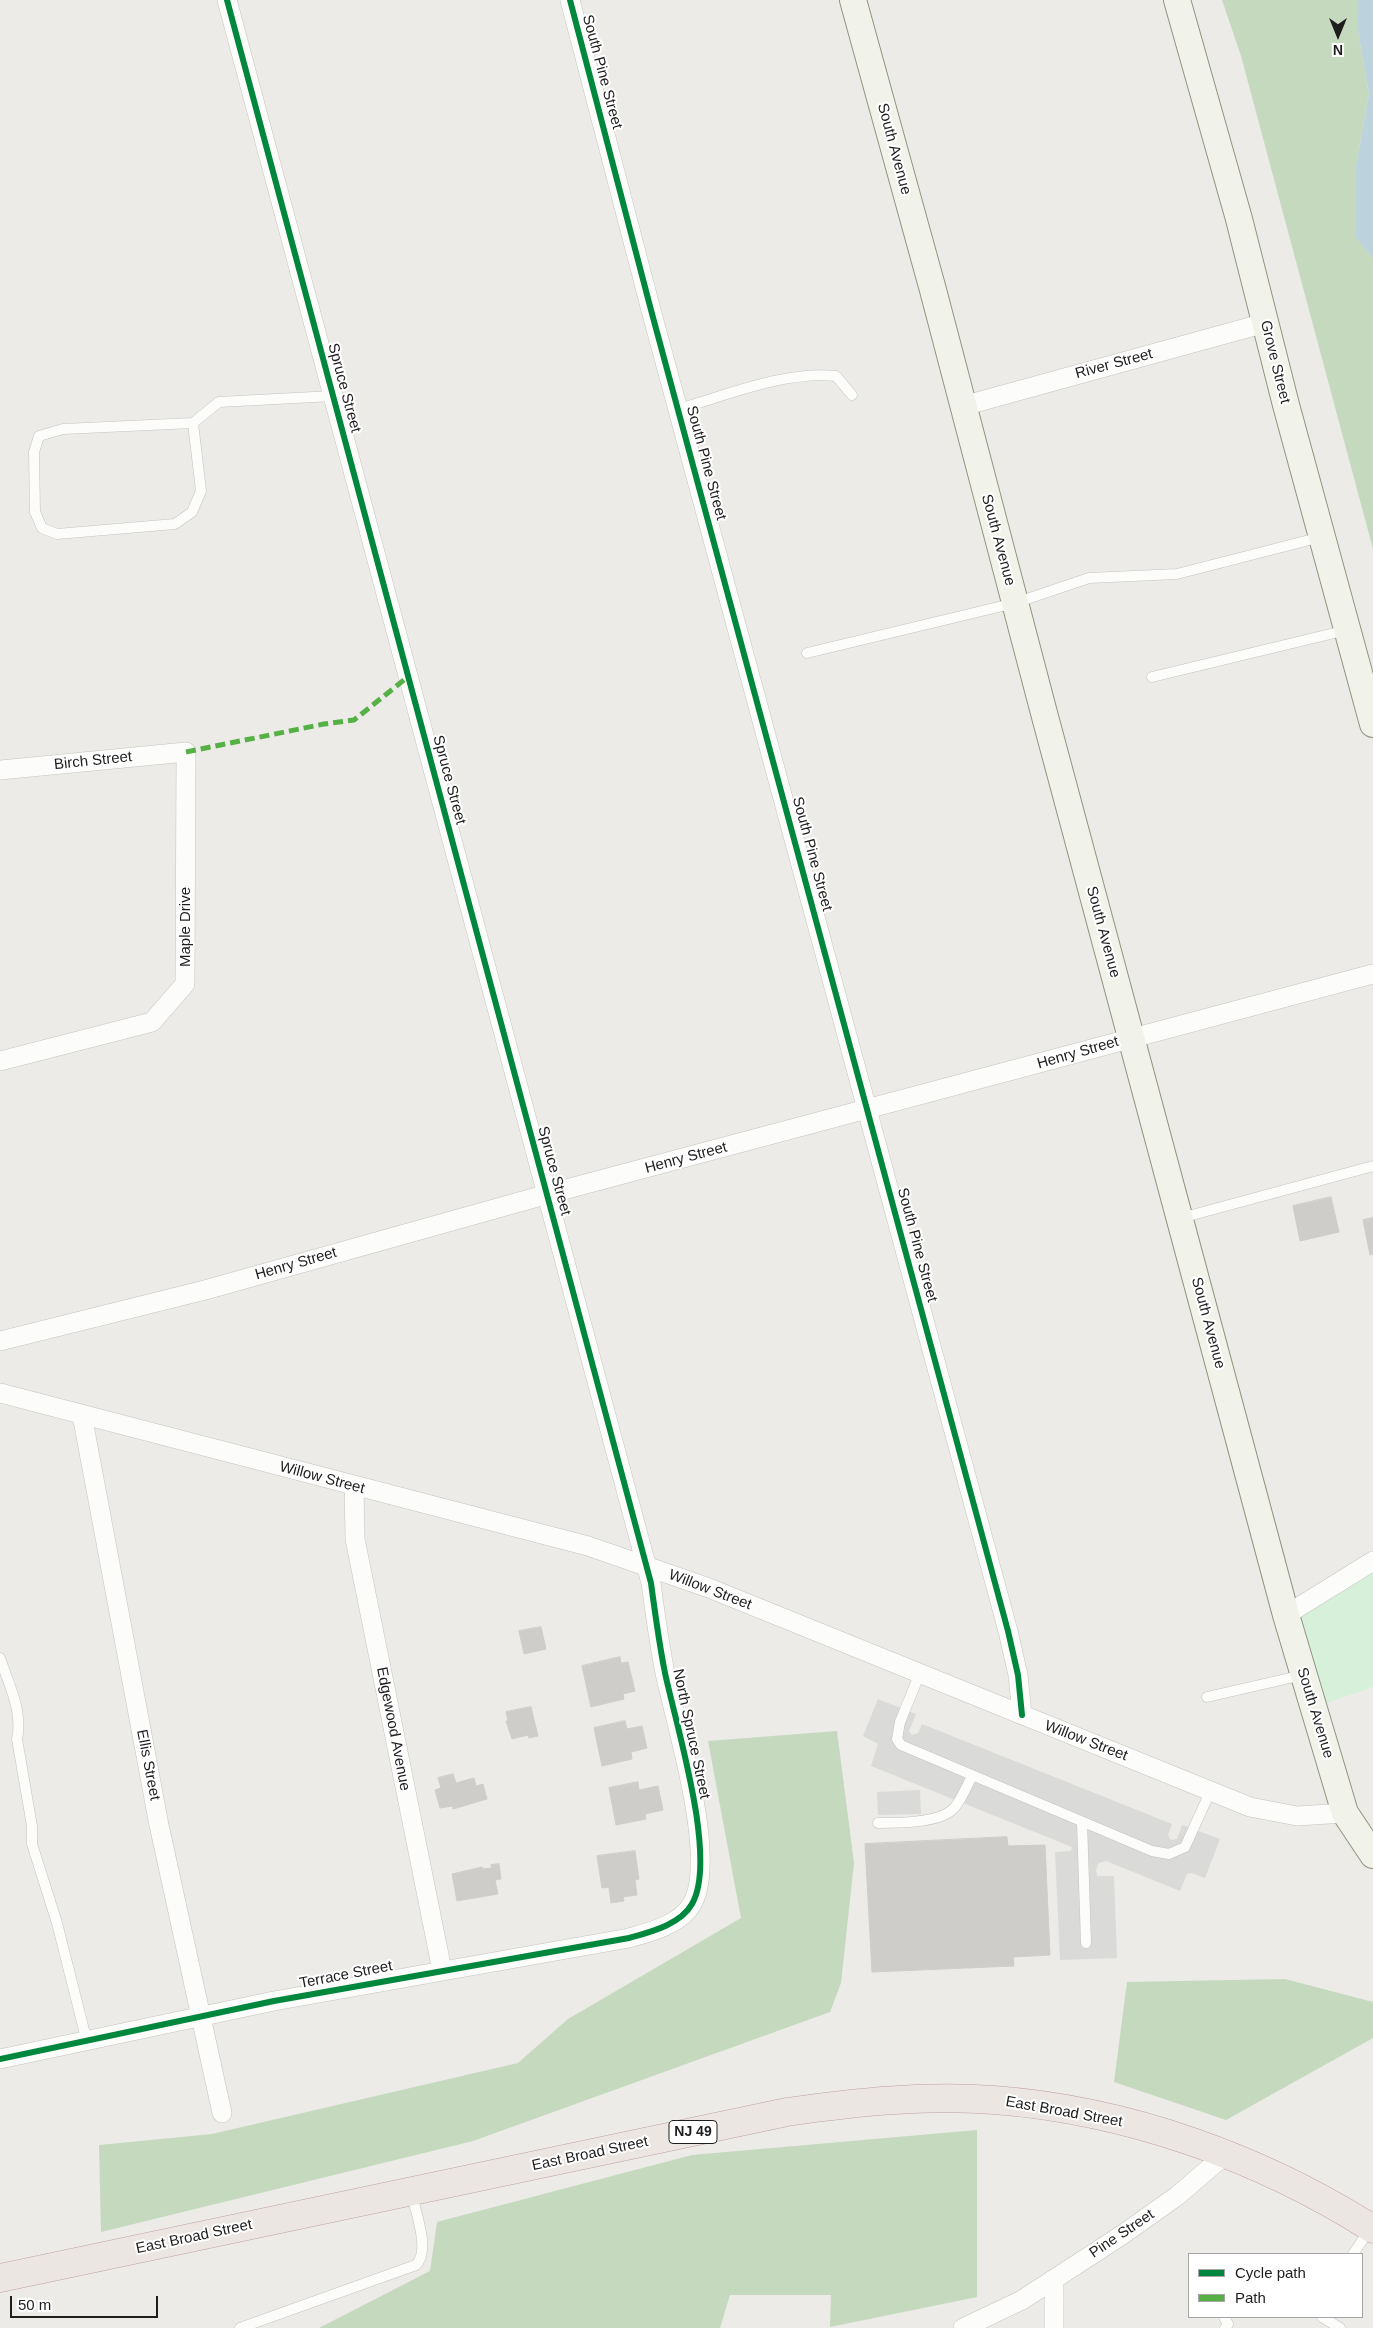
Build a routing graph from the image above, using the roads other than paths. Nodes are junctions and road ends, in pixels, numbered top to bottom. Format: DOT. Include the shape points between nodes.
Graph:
graph roads {
  1 [pos="227,0"];
  2 [pos="570,0"];
  3 [pos="853,0"];
  4 [pos="1177,0"];
  5 [pos="1265,323"];
  6 [pos="852,395"];
  7 [pos="334,396"];
  8 [pos="963,406"];
  9 [pos="678,410"];
  10 [pos="193,423"];
  11 [pos="1322,537"];
  12 [pos="1015,603"];
  13 [pos="1347,630"];
  14 [pos="806,653"];
  15 [pos="1152,677"];
  16 [pos="1373,724"];
  17 [pos="186,752"];
  18 [pos="0,770"];
  19 [pos="1373,974"];
  20 [pos="1132,1038"];
  21 [pos="0,1061"];
  22 [pos="868,1110"];
  23 [pos="1373,1166"];
  24 [pos="548,1194"];
  25 [pos="1180,1218"];
  26 [pos="0,1341"];
  27 [pos="0,1393"];
  28 [pos="82,1415"];
  29 [pos="354,1486"];
  30 [pos="1373,1561"];
  31 [pos="646,1566"];
  32 [pos="1286,1615"];
  33 [pos="0,1658"];
  34 [pos="920,1673"];
  35 [pos="1303,1675"];
  36 [pos="1207,1697"];
  37 [pos="1022,1715"];
  38 [pos="972,1776"];
  39 [pos="1210,1790"];
  40 [pos="1345,1813"];
  41 [pos="1082,1822"];
  42 [pos="878,1823"];
  43 [pos="1373,1855"];
  44 [pos="691,1906"];
  45 [pos="1086,1943"];
  46 [pos="442,1970"];
  47 [pos="202,2017"];
  48 [pos="87,2042"];
  49 [pos="0,2059"];
  50 [pos="222,2113"];
  51 [pos="1226,2154"];
  52 [pos="411,2191"];
  53 [pos="1372,2229"];
  54 [pos="1354,2253"];
  55 [pos="0,2278"];
  56 [pos="1054,2279"];
  57 [pos="1324,2318"];
  58 [pos="242,2328"];
  59 [pos="963,2328"];
  60 [pos="1054,2328"];
  61 [pos="1340,2328"];
  1 -- 7 [label="street, Spruce Street"];
  2 -- 9 [label="street, South Pine Street"];
  3 -- 8 [label="main road, South Avenue"];
  4 -- 5 [label="main road, Grove Street"];
  5 -- 8 [label="street, River Street"];
  5 -- 11 [label="main road, Grove Street"];
  6 -- 9 [label="lane" via="836,376 824,375 779,381"];
  7 -- 10 [label="lane" via="219,402"];
  7 -- 24 [label="street, Spruce Street"];
  8 -- 12 [label="main road, South Avenue"];
  9 -- 22 [label="street, South Pine Street"];
  10 -- 10 [label="lane" via="201,491 192,512 181,520 175,524 58,534 42,528 35,512 34,452 39,436 63,429"];
  11 -- 12 [label="lane" via="1177,574 1089,578"];
  11 -- 13 [label="main road, Grove Street"];
  12 -- 14 [label="lane"];
  12 -- 20 [label="main road, South Avenue"];
  13 -- 15 [label="lane"];
  13 -- 16 [label="main road, Grove Street"];
  17 -- 18 [label="street, Birch Street"];
  17 -- 21 [label="street, Maple Drive" via="185,984 152,1022"];
  19 -- 20 [label="street, Henry Street"];
  20 -- 22 [label="street, Henry Street"];
  20 -- 25 [label="main road, South Avenue"];
  22 -- 24 [label="street, Henry Street"];
  22 -- 37 [label="street, South Pine Street" via="1008,1631 1018,1675"];
  23 -- 25 [label="lane"];
  24 -- 26 [label="street, Henry Street" via="205,1290"];
  24 -- 31 [label="street, Spruce Street"];
  25 -- 32 [label="main road, South Avenue"];
  27 -- 28 [label="street, Willow Street"];
  28 -- 29 [label="street, Willow Street"];
  28 -- 47 [label="street, Ellis Street" via="159,1825"];
  29 -- 31 [label="street, Willow Street" via="588,1546"];
  29 -- 46 [label="street, Edgewood Avenue" via="355,1539"];
  30 -- 32 [label="street"];
  31 -- 34 [label="street, Willow Street"];
  31 -- 44 [label="street, North Spruce Street" via="696,1814 700,1874 698,1891"];
  32 -- 35 [label="main road, South Avenue"];
  33 -- 48 [label="lane" via="17,1707 32,1844 57,1923"];
  34 -- 37 [label="street, Willow Street"];
  34 -- 38 [label="lane" via="900,1722 897,1739 901,1745"];
  35 -- 36 [label="lane"];
  35 -- 40 [label="main road, South Avenue"];
  37 -- 39 [label="street, Willow Street"];
  38 -- 41 [label="lane"];
  38 -- 42 [label="lane" via="953,1810 903,1823"];
  39 -- 40 [label="street, Willow Street" via="1274,1813 1297,1816"];
  39 -- 41 [label="lane" via="1184,1847 1169,1854 1152,1851"];
  40 -- 43 [label="main road, South Avenue"];
  41 -- 45 [label="lane"];
  44 -- 46 [label="street, Terrace Street" via="667,1925 629,1938"];
  46 -- 47 [label="street, Terrace Street"];
  47 -- 48 [label="street, Terrace Street"];
  47 -- 50 [label="street, Ellis Street"];
  48 -- 49 [label="street, Terrace Street"];
  51 -- 52 [label="highway, East Broad Street / NJ 49" via="1160,2131 1037,2104 942,2099 893,2101 787,2112"];
  51 -- 53 [label="highway, East Broad Street / NJ 49" via="1290,2181"];
  51 -- 56 [label="street, Pine Street" via="1177,2196"];
  52 -- 55 [label="highway, East Broad Street / NJ 49"];
  52 -- 58 [label="lane" via="423,2246 422,2257 416,2264"];
  53 -- 54 [label="lane"];
  56 -- 59 [label="street, Pine Street" via="1022,2300"];
  56 -- 60 [label="street"];
  57 -- 61 [label="lane"];
}
